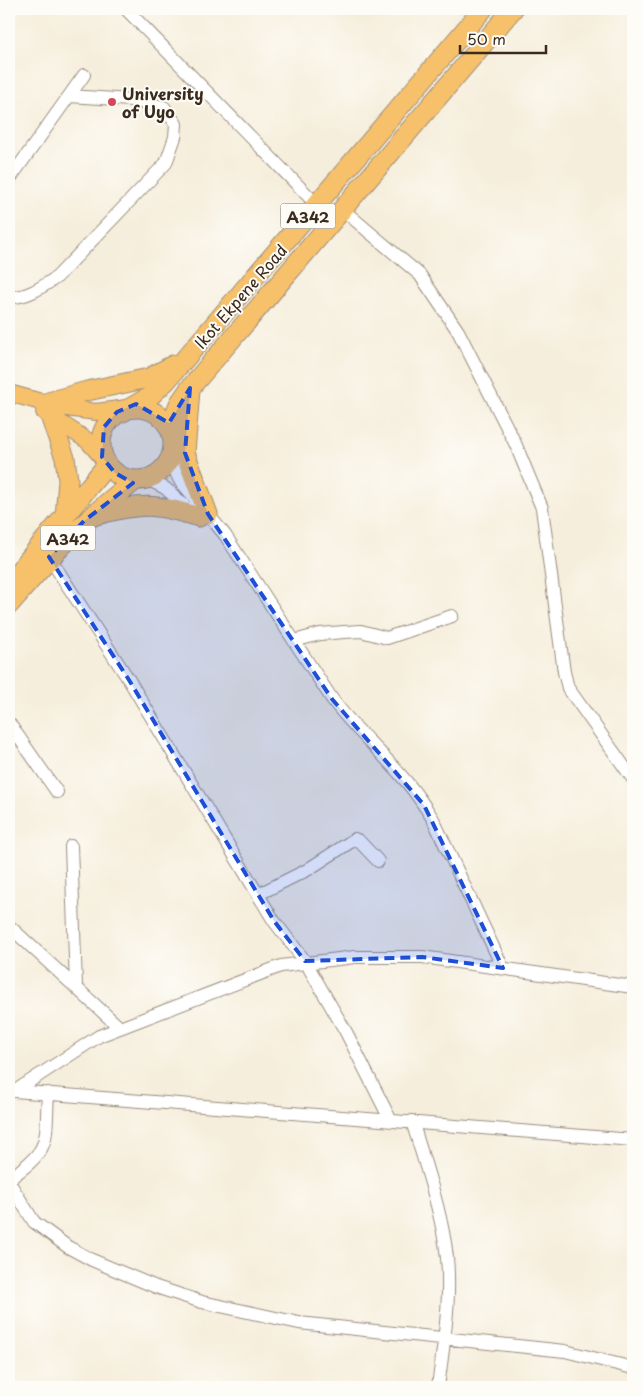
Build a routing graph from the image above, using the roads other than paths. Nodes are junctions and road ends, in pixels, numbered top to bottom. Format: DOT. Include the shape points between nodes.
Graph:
graph roads {
  1 [pos="126,9"];
  2 [pos="483,9"];
  3 [pos="513,9"];
  4 [pos="84,76"];
  5 [pos="70,96"];
  6 [pos="9,180"];
  7 [pos="318,206"];
  8 [pos="342,210"];
  9 [pos="9,297"];
  10 [pos="187,357"];
  11 [pos="190,388"];
  12 [pos="10,394"];
  13 [pos="48,409"];
  14 [pos="125,410"];
  15 [pos="170,426"];
  16 [pos="170,459"];
  17 [pos="105,461"];
  18 [pos="142,480"];
  19 [pos="203,515"];
  20 [pos="65,516"];
  21 [pos="90,516"];
  22 [pos="49,557"];
  23 [pos="9,583"];
  24 [pos="9,605"];
  25 [pos="452,616"];
  26 [pos="294,641"];
  27 [pos="9,723"];
  28 [pos="633,778"];
  29 [pos="57,792"];
  30 [pos="71,846"];
  31 [pos="378,861"];
  32 [pos="259,894"];
  33 [pos="9,926"];
  34 [pos="305,961"];
  35 [pos="503,968"];
  36 [pos="76,986"];
  37 [pos="633,987"];
  38 [pos="119,1027"];
  39 [pos="12,1091"];
  40 [pos="48,1093"];
  41 [pos="390,1120"];
  42 [pos="412,1121"];
  43 [pos="633,1140"];
  44 [pos="9,1181"];
  45 [pos="445,1337"];
  46 [pos="633,1368"];
  47 [pos="438,1387"];
  1 -- 7 [label="street"];
  2 -- 7 [label="highway, Ikot Ekpene Road / A342"];
  3 -- 8 [label="highway, Ikot Ekpene Road / A342"];
  4 -- 5 [label="street"];
  5 -- 6 [label="street"];
  5 -- 9 [label="street" via="131,100 164,107 176,124 175,137 166,163 57,277 27,294"];
  7 -- 10 [label="highway, Ikot Ekpene Road / A342"];
  8 -- 11 [label="highway, Ikot Ekpene Road / A342"];
  8 -- 28 [label="street" via="420,275 458,331 515,443 542,508 568,688"];
  10 -- 13 [label="highway" via="149,378 87,391"];
  10 -- 14 [label="highway, Ikot Ekpene Road / A342" via="149,397"];
  11 -- 15 [label="highway, Ikot Ekpene Road / A342"];
  11 -- 19 [label="highway" via="185,453"];
  12 -- 13 [label="main road"];
  13 -- 14 [label="main road"];
  13 -- 17 [label="main road" via="88,441"];
  13 -- 20 [label="highway" via="65,458 68,480"];
  14 -- 15 [label="highway, A342" via="147,408"];
  14 -- 17 [label="highway, A342" via="117,412 104,427 100,442"];
  15 -- 16 [label="highway, A342" via="173,448"];
  16 -- 18 [label="highway, A342" via="158,474"];
  16 -- 19 [label="street"];
  17 -- 18 [label="highway" via="115,473"];
  17 -- 20 [label="highway, A342"];
  18 -- 19 [label="street" via="165,488"];
  18 -- 21 [label="highway, A342"];
  19 -- 21 [label="highway" via="152,504"];
  19 -- 26 [label="street" via="225,535"];
  20 -- 23 [label="highway, A342"];
  21 -- 22 [label="highway, A342"];
  22 -- 24 [label="highway, A342"];
  22 -- 32 [label="street" via="129,680"];
  25 -- 26 [label="street" via="387,638 344,632"];
  26 -- 35 [label="street" via="344,715 405,779 429,812"];
  27 -- 29 [label="street"];
  30 -- 36 [label="street"];
  31 -- 32 [label="street" via="355,840 307,870"];
  32 -- 34 [label="street" via="274,921"];
  33 -- 36 [label="street"];
  34 -- 35 [label="street" via="422,957"];
  34 -- 38 [label="street" via="281,966"];
  34 -- 41 [label="street" via="346,1032"];
  35 -- 37 [label="street"];
  36 -- 38 [label="street"];
  38 -- 39 [label="street" via="99,1036"];
  39 -- 40 [label="street"];
  40 -- 41 [label="street"];
  40 -- 44 [label="street" via="45,1141 41,1153"];
  41 -- 42 [label="street"];
  42 -- 43 [label="street"];
  42 -- 45 [label="street" via="446,1243"];
  44 -- 45 [label="street" via="34,1222 68,1247 156,1287 212,1304 299,1323"];
  45 -- 46 [label="street" via="565,1351"];
  45 -- 47 [label="street"];
}
